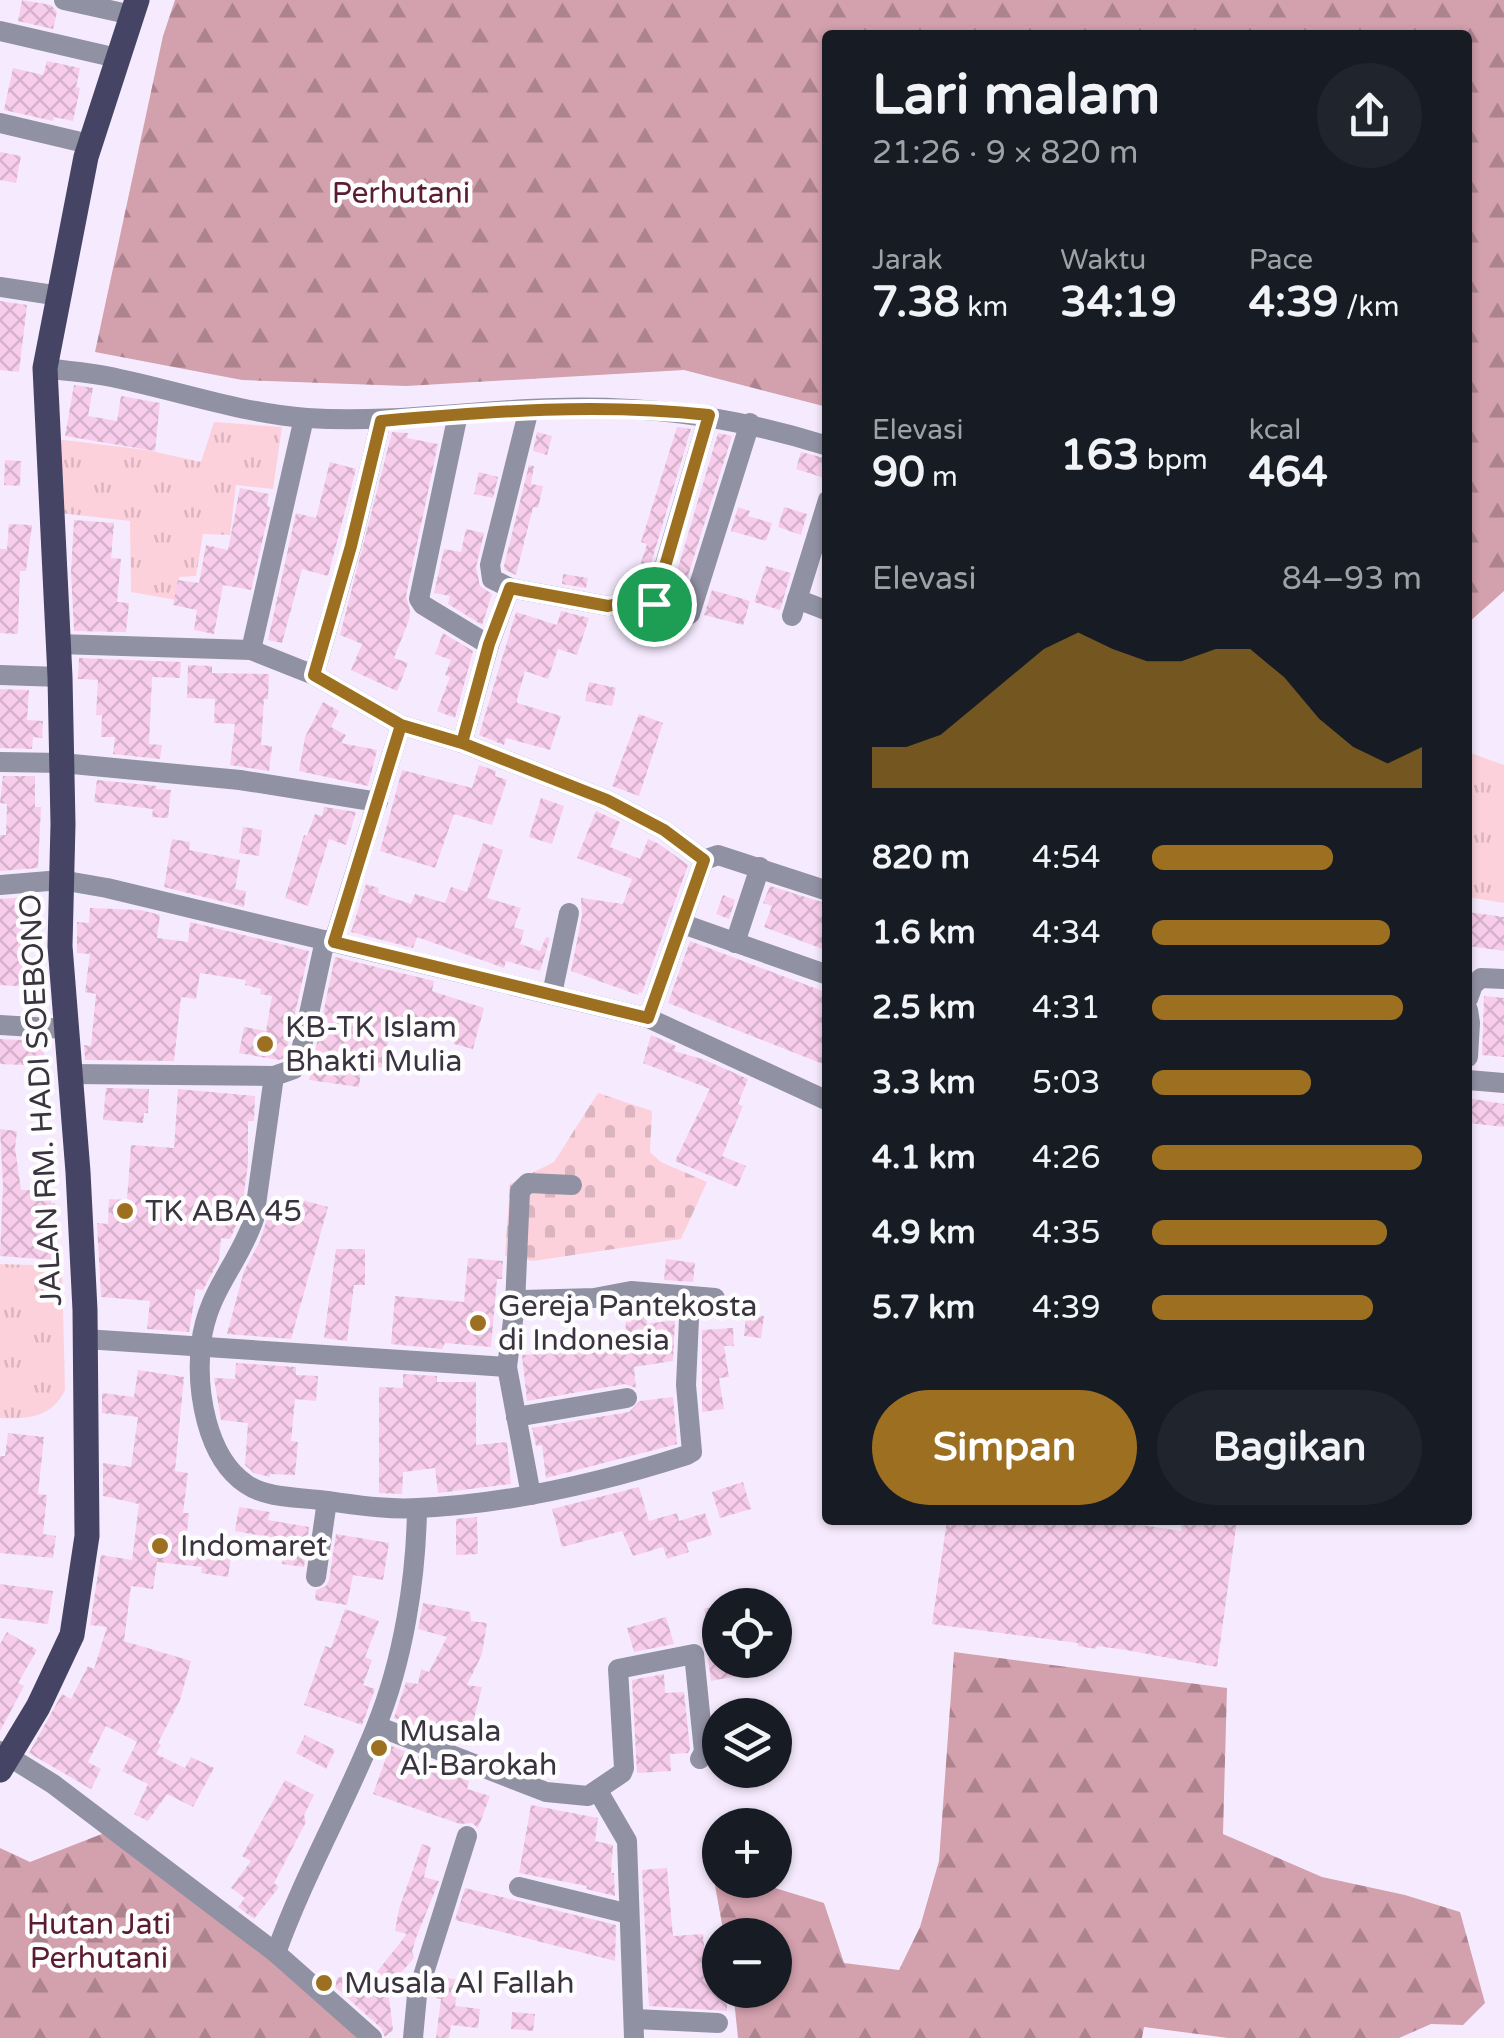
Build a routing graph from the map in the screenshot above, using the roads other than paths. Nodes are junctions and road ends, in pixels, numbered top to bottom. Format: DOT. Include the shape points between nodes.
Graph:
graph roads {
  1 [pos="64,0"];
  2 [pos="134,8"];
  3 [pos="0,30"];
  4 [pos="117,58"];
  5 [pos="0,123"];
  6 [pos="89,144"];
  7 [pos="0,286"];
  8 [pos="60,296"];
  9 [pos="46,368"];
  10 [pos="529,409"];
  11 [pos="458,414"];
  12 [pos="709,415"];
  13 [pos="304,418"];
  14 [pos="381,421"];
  15 [pos="750,423"];
  16 [pos="822,444"];
  17 [pos="822,519"];
  18 [pos="510,588"];
  19 [pos="656,605"];
  20 [pos="822,610"];
  21 [pos="652,635"];
  22 [pos="58,644"];
  23 [pos="489,644"];
  24 [pos="251,650"];
  25 [pos="314,675"];
  26 [pos="0,676"];
  27 [pos="60,678"];
  28 [pos="401,725"];
  29 [pos="462,743"];
  30 [pos="0,762"];
  31 [pos="62,763"];
  32 [pos="378,802"];
  33 [pos="704,860"];
  34 [pos="760,867"];
  35 [pos="61,880"];
  36 [pos="0,885"];
  37 [pos="822,888"];
  38 [pos="569,912"];
  39 [pos="683,924"];
  40 [pos="329,941"];
  41 [pos="734,943"];
  42 [pos="822,973"];
  43 [pos="1504,979"];
  44 [pos="1472,988"];
  45 [pos="552,994"];
  46 [pos="648,1018"];
  47 [pos="0,1025"];
  48 [pos="66,1029"];
  49 [pos="69,1074"];
  50 [pos="274,1076"];
  51 [pos="1472,1080"];
  52 [pos="1504,1083"];
  53 [pos="822,1097"];
  54 [pos="572,1184"];
  55 [pos="690,1296"];
  56 [pos="714,1298"];
  57 [pos="515,1305"];
  58 [pos="85,1339"];
  59 [pos="201,1347"];
  60 [pos="507,1367"];
  61 [pos="627,1398"];
  62 [pos="516,1416"];
  63 [pos="530,1495"];
  64 [pos="328,1501"];
  65 [pos="417,1508"];
  66 [pos="316,1577"];
  67 [pos="377,1726"];
  68 [pos="3,1759"];
  69 [pos="700,1759"];
  70 [pos="598,1791"];
  71 [pos="467,1836"];
  72 [pos="519,1887"];
  73 [pos="628,1914"];
  74 [pos="276,1952"];
  75 [pos="718,2023"];
  76 [pos="634,2029"];
  77 [pos="372,2038"];
  78 [pos="413,2038"];
  1 -- 2 [label="street"];
  2 -- 4 [label="main road, JALAN RM. HADI SOEBONO"];
  3 -- 4 [label="street"];
  4 -- 6 [label="main road, JALAN RM. HADI SOEBONO"];
  5 -- 6 [label="street"];
  6 -- 8 [label="main road, JALAN RM. HADI SOEBONO"];
  7 -- 8 [label="street"];
  8 -- 9 [label="main road, JALAN RM. HADI SOEBONO"];
  9 -- 13 [label="street"];
  9 -- 22 [label="main road, JALAN RM. HADI SOEBONO"];
  10 -- 11 [label="street"];
  10 -- 12 [label="street"];
  10 -- 18 [label="street" via="490,564 492,579"];
  11 -- 14 [label="street"];
  11 -- 23 [label="street" via="419,599"];
  12 -- 15 [label="street"];
  12 -- 19 [label="street"];
  13 -- 14 [label="street"];
  13 -- 24 [label="street"];
  14 -- 25 [label="street"];
  15 -- 16 [label="street"];
  15 -- 19 [label="street" via="690,614"];
  17 -- 20 [label="street" via="794,607"];
  18 -- 19 [label="street" via="608,606"];
  18 -- 23 [label="street"];
  19 -- 21 [label="street"];
  22 -- 24 [label="street"];
  22 -- 27 [label="main road, JALAN RM. HADI SOEBONO"];
  23 -- 29 [label="street"];
  24 -- 25 [label="street"];
  25 -- 28 [label="street"];
  26 -- 27 [label="street"];
  27 -- 31 [label="main road, JALAN RM. HADI SOEBONO"];
  28 -- 29 [label="street"];
  28 -- 32 [label="street"];
  29 -- 33 [label="street" via="607,800"];
  30 -- 31 [label="street"];
  31 -- 32 [label="street" via="298,787"];
  31 -- 35 [label="main road, JALAN RM. HADI SOEBONO"];
  32 -- 40 [label="street"];
  33 -- 34 [label="street" via="718,855"];
  33 -- 39 [label="street"];
  34 -- 37 [label="street"];
  34 -- 41 [label="street"];
  35 -- 36 [label="street"];
  35 -- 40 [label="street"];
  35 -- 48 [label="main road, JALAN RM. HADI SOEBONO"];
  38 -- 45 [label="street"];
  39 -- 41 [label="street"];
  39 -- 46 [label="street"];
  40 -- 45 [label="street"];
  40 -- 50 [label="street" via="299,1060 285,1075"];
  41 -- 42 [label="street"];
  43 -- 44 [label="street" via="1482,978"];
  45 -- 46 [label="street"];
  46 -- 53 [label="street"];
  47 -- 48 [label="street"];
  48 -- 49 [label="main road, JALAN RM. HADI SOEBONO"];
  49 -- 50 [label="street"];
  49 -- 58 [label="main road, JALAN RM. HADI SOEBONO"];
  50 -- 59 [label="street" via="254,1219 212,1296"];
  51 -- 52 [label="street"];
  54 -- 57 [label="street" via="528,1183 520,1190"];
  55 -- 56 [label="street"];
  55 -- 57 [label="street" via="631,1291"];
  55 -- 63 [label="street" via="686,1385 692,1452 626,1475"];
  57 -- 60 [label="street"];
  58 -- 59 [label="street"];
  58 -- 68 [label="main road, JALAN RM. HADI SOEBONO" via="87,1536 77,1617 38,1707"];
  59 -- 60 [label="street"];
  59 -- 64 [label="street" via="211,1432 231,1472 262,1491"];
  60 -- 62 [label="street"];
  61 -- 62 [label="street"];
  62 -- 63 [label="street"];
  63 -- 65 [label="street"];
  64 -- 65 [label="street"];
  64 -- 66 [label="street"];
  65 -- 67 [label="street" via="406,1616"];
  67 -- 70 [label="street" via="546,1792 578,1797"];
  67 -- 74 [label="street"];
  68 -- 74 [label="street" via="69,1796"];
  69 -- 70 [label="street" via="694,1654 621,1666 624,1768"];
  70 -- 73 [label="street" via="628,1841"];
  71 -- 78 [label="street" via="417,1995"];
  72 -- 73 [label="street"];
  73 -- 76 [label="street"];
  74 -- 77 [label="street"];
  75 -- 76 [label="street"];
}
